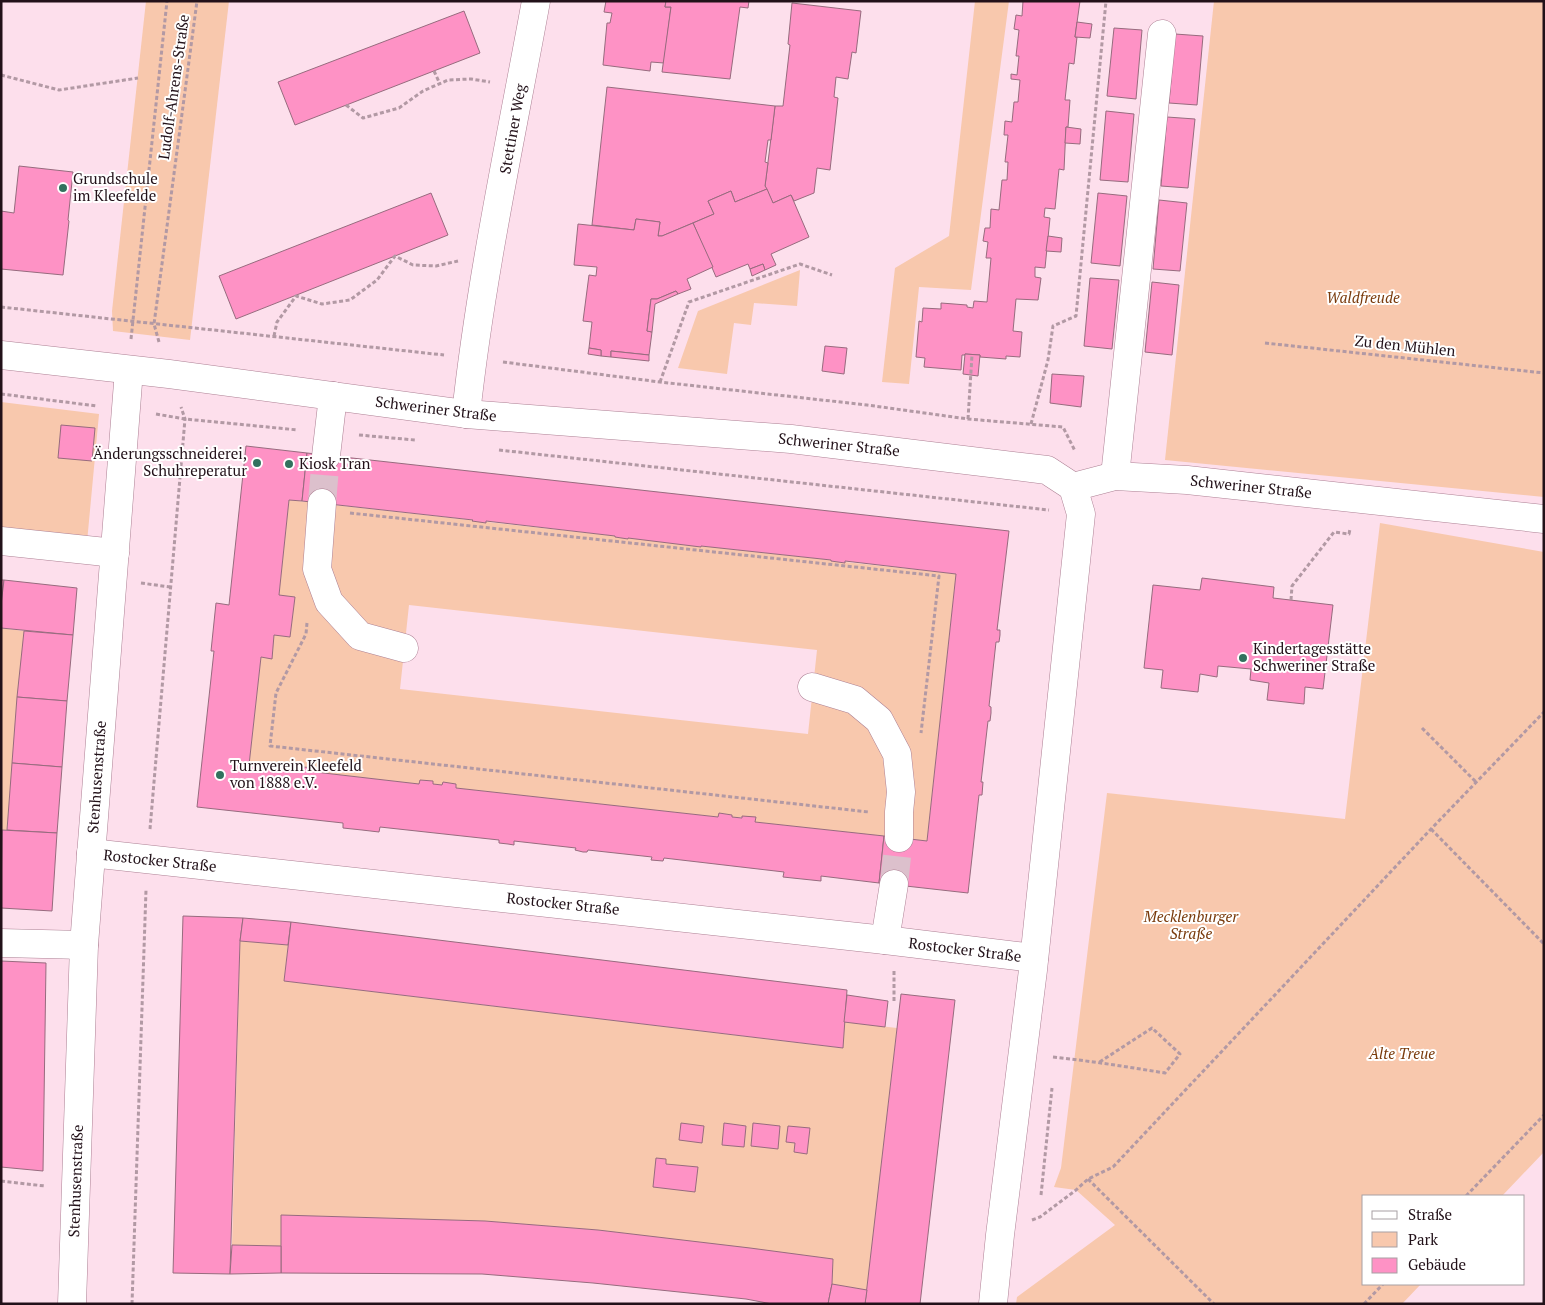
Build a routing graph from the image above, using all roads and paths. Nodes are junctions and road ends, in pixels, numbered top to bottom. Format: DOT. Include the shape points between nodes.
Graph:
graph roads {
  1 [pos="167,1"];
  2 [pos="197,1"];
  3 [pos="536,1"];
  4 [pos="1106,1"];
  5 [pos="1162,34"];
  6 [pos="434,71"];
  7 [pos="1,75"];
  8 [pos="138,78"];
  9 [pos="440,84"];
  10 [pos="520,87"];
  11 [pos="346,105"];
  12 [pos="489,258"];
  13 [pos="832,275"];
  14 [pos="1,307"];
  15 [pos="132,321"];
  16 [pos="154,324"];
  17 [pos="274,336"];
  18 [pos="1265,342"];
  19 [pos="1,355"];
  20 [pos="972,355"];
  21 [pos="472,358"];
  22 [pos="129,370"];
  23 [pos="1544,373"];
  24 [pos="169,374"];
  25 [pos="660,382"];
  26 [pos="1,394"];
  27 [pos="333,396"];
  28 [pos="126,410"];
  29 [pos="466,414"];
  30 [pos="185,419"];
  31 [pos="968,419"];
  32 [pos="1031,424"];
  33 [pos="417,440"];
  34 [pos="328,444"];
  35 [pos="496,449"];
  36 [pos="1115,476"];
  37 [pos="1073,487"];
  38 [pos="1354,498"];
  39 [pos="322,506"];
  40 [pos="1081,514"];
  41 [pos="1544,519"];
  42 [pos="1,541"];
  43 [pos="115,553"];
  44 [pos="1291,600"];
  45 [pos="308,617"];
  46 [pos="404,648"];
  47 [pos="812,688"];
  48 [pos="1544,712"];
  49 [pos="1422,728"];
  50 [pos="921,738"];
  51 [pos="1477,783"];
  52 [pos="850,810"];
  53 [pos="1431,829"];
  54 [pos="900,838"];
  55 [pos="92,854"];
  56 [pos="148,859"];
  57 [pos="894,884"];
  58 [pos="885,940"];
  59 [pos="1,943"];
  60 [pos="1544,944"];
  61 [pos="84,945"];
  62 [pos="1034,958"];
  63 [pos="1075,1059"];
  64 [pos="1098,1063"];
  65 [pos="1544,1115"];
  66 [pos="1088,1179"];
  67 [pos="1,1181"];
  68 [pos="75,1189"];
  69 [pos="1467,1195"];
  70 [pos="1000,1235"];
  71 [pos="1382,1285"];
  72 [pos="72,1304"];
  73 [pos="132,1304"];
  74 [pos="993,1304"];
  75 [pos="1214,1304"];
  76 [pos="1364,1304"];
  1 -- 15 [label="path, Ludolf-Ahrens-Straße"];
  2 -- 16 [label="path, Ludolf-Ahrens-Straße"];
  3 -- 10 [label="street, Stettiner Weg"];
  4 -- 32 [label="path" via="1076,316 1054,326"];
  5 -- 36 [label="street"];
  6 -- 9 [label="path"];
  7 -- 8 [label="path" via="59,90"];
  9 -- 10 [label="path" via="448,80 471,79"];
  9 -- 11 [label="path" via="423,91 399,108 362,118"];
  10 -- 12 [label="street, Stettiner Weg"];
  12 -- 17 [label="path" via="436,266 413,265 395,256 378,280 350,300 322,304 296,296 278,322"];
  12 -- 21 [label="street, Stettiner Weg"];
  13 -- 25 [label="path" via="800,264 689,302"];
  14 -- 15 [label="path"];
  15 -- 16 [label="path"];
  15 -- 22 [label="path, Ludolf-Ahrens-Straße"];
  16 -- 17 [label="path"];
  16 -- 24 [label="path"];
  17 -- 21 [label="path"];
  18 -- 23 [label="path, Zu den Mühlen"];
  19 -- 22 [label="street, Schweriner Straße"];
  20 -- 31 [label="path"];
  21 -- 25 [label="path"];
  21 -- 29 [label="street, Stettiner Weg"];
  22 -- 24 [label="street, Schweriner Straße"];
  22 -- 28 [label="street, Stenhusenstraße"];
  24 -- 27 [label="street, Schweriner Straße"];
  24 -- 30 [label="path"];
  25 -- 31 [label="path"];
  26 -- 28 [label="path"];
  27 -- 29 [label="street, Schweriner Straße"];
  27 -- 34 [label="street"];
  28 -- 30 [label="path"];
  28 -- 43 [label="street, Stenhusenstraße"];
  29 -- 37 [label="street, Schweriner Straße" via="792,439 1047,470"];
  30 -- 34 [label="path"];
  30 -- 56 [label="path"];
  31 -- 32 [label="path"];
  32 -- 37 [label="path" via="1063,427 1076,453"];
  33 -- 34 [label="path"];
  35 -- 40 [label="path"];
  36 -- 37 [label="street, Schweriner Straße"];
  36 -- 38 [label="street, Schweriner Straße" via="1187,480"];
  37 -- 40 [label="street"];
  38 -- 41 [label="street, Schweriner Straße"];
  38 -- 44 [label="path" via="1350,534 1334,532 1292,586"];
  39 -- 46 [label="street" via="317,569 329,602 360,636"];
  39 -- 50 [label="path" via="939,576"];
  40 -- 62 [label="street"];
  42 -- 43 [label="street"];
  43 -- 55 [label="street, Stenhusenstraße"];
  45 -- 52 [label="path" via="306,634 276,693 270,746"];
  47 -- 54 [label="street" via="855,700 880,720 897,754 901,792"];
  48 -- 51 [label="path"];
  49 -- 51 [label="path"];
  51 -- 53 [label="path"];
  53 -- 60 [label="path"];
  53 -- 66 [label="path" via="1113,1167"];
  55 -- 56 [label="street, Rostocker Straße"];
  55 -- 61 [label="street, Stenhusenstraße"];
  56 -- 58 [label="street, Rostocker Straße"];
  56 -- 73 [label="path"];
  57 -- 58 [label="street"];
  58 -- 62 [label="street, Rostocker Straße"];
  59 -- 61 [label="street"];
  61 -- 68 [label="street, Stenhusenstraße"];
  62 -- 70 [label="street"];
  63 -- 64 [label="path"];
  64 -- 64 [label="path" via="1165,1073 1180,1054 1152,1028"];
  65 -- 69 [label="path"];
  66 -- 70 [label="path" via="1040,1216"];
  66 -- 75 [label="path"];
  67 -- 68 [label="path"];
  68 -- 72 [label="street, Stenhusenstraße"];
  70 -- 74 [label="street"];
  71 -- 76 [label="path"];
}
